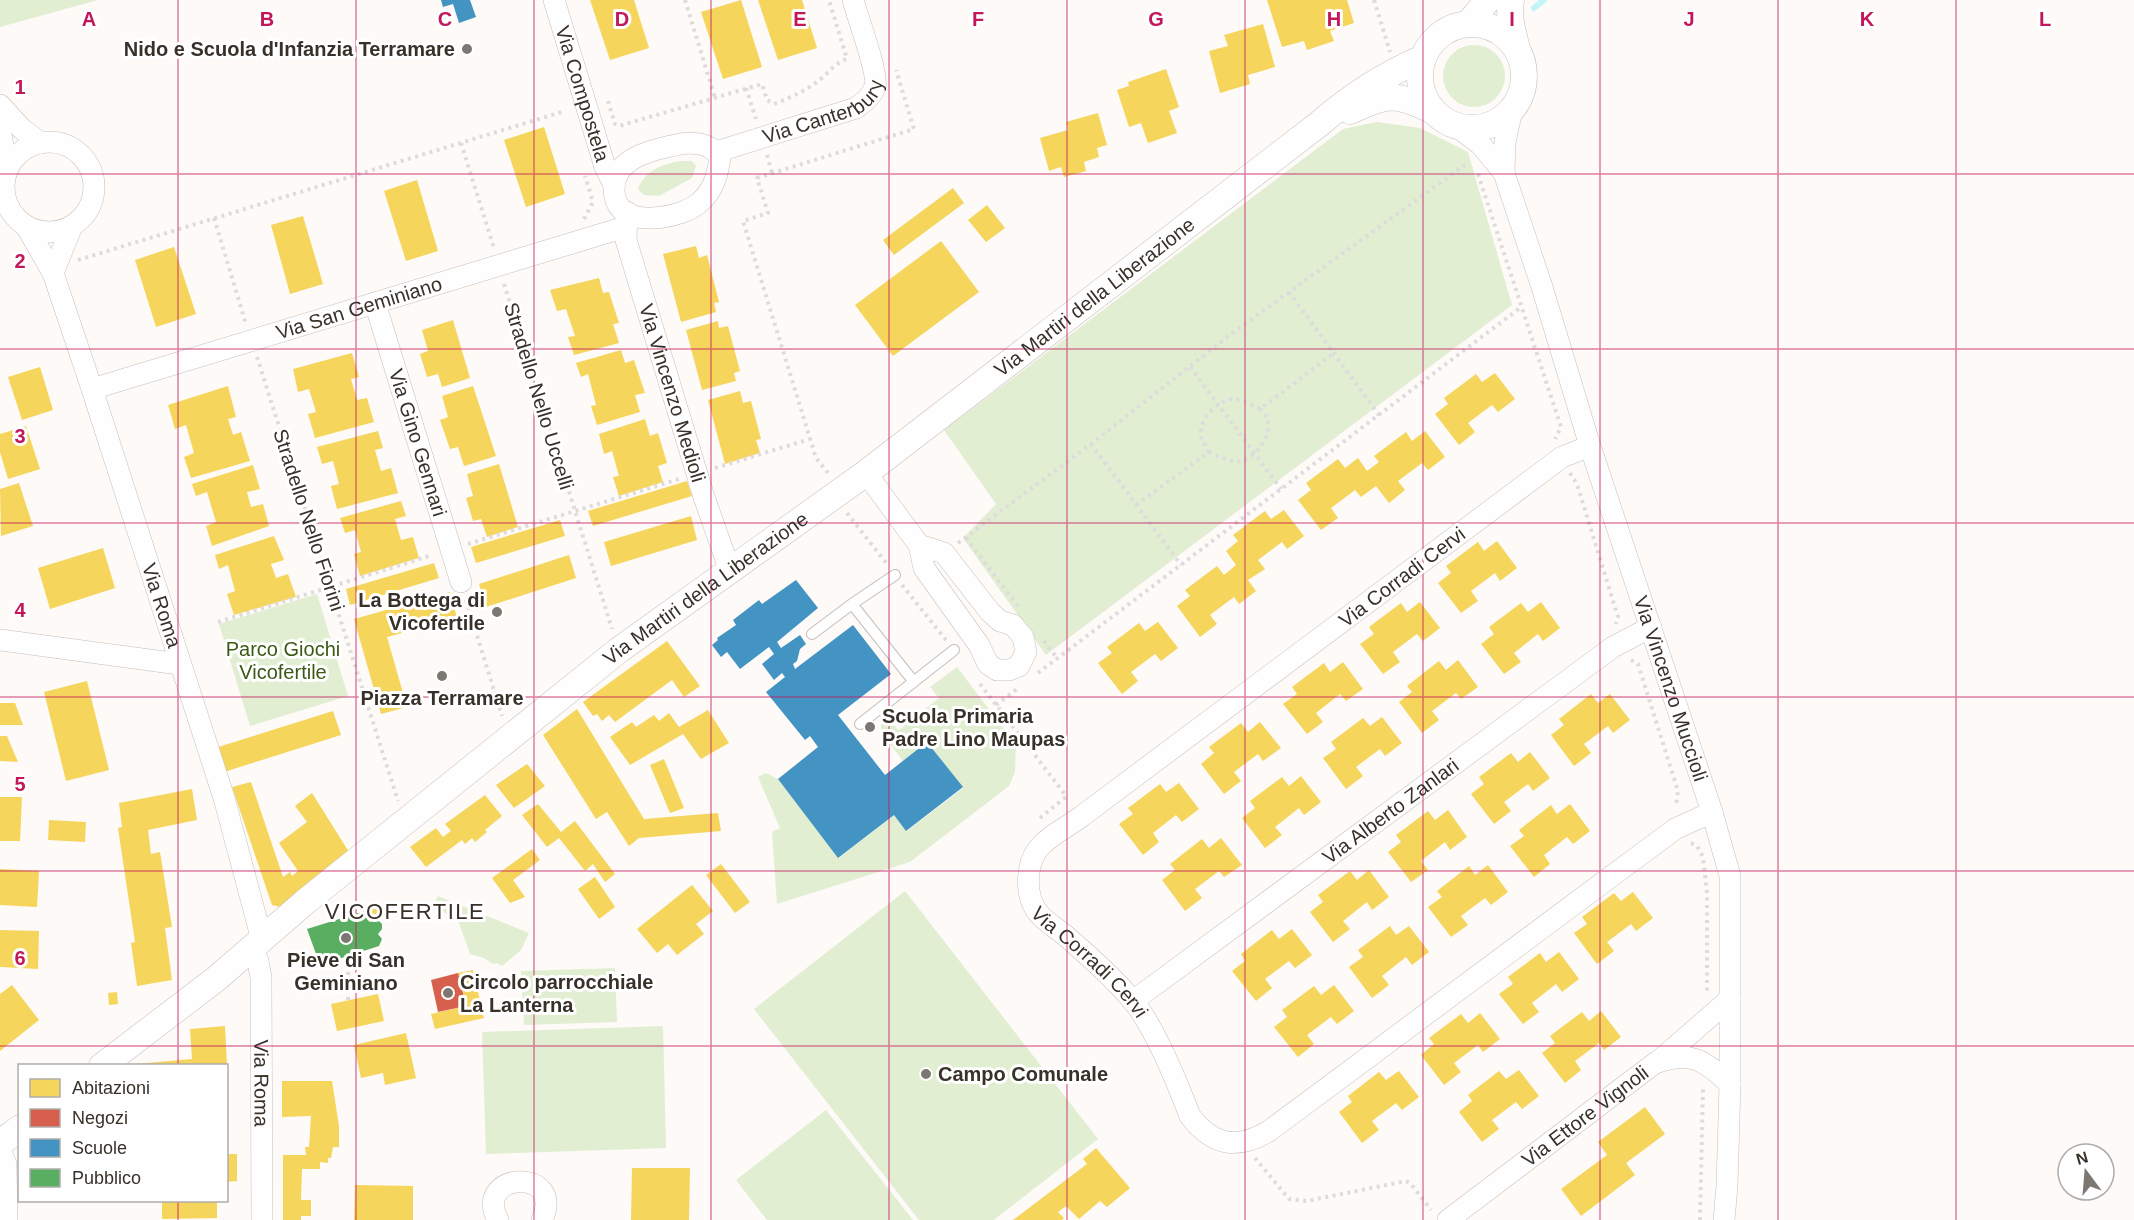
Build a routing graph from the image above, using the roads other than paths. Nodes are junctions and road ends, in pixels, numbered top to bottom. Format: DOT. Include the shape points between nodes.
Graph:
graph roads {
  1 [pos="554,0"];
  2 [pos="852,0"];
  3 [pos="1488,0"];
  4 [pos="1511,0"];
  5 [pos="1468,24"];
  6 [pos="1517,49"];
  7 [pos="1423,58"];
  8 [pos="0,105"];
  9 [pos="1512,110"];
  10 [pos="1433,111"];
  11 [pos="1319,124"];
  12 [pos="1455,125"];
  13 [pos="0,128"];
  14 [pos="41,143"];
  15 [pos="716,152"];
  16 [pos="1504,173"];
  17 [pos="4,185"];
  18 [pos="614,185"];
  19 [pos="626,220"];
  20 [pos="14,221"];
  21 [pos="72,226"];
  22 [pos="62,268"];
  23 [pos="375,303"];
  24 [pos="92,389"];
  25 [pos="1590,446"];
  26 [pos="866,473"];
  27 [pos="919,545"];
  28 [pos="730,571"];
  29 [pos="895,575"];
  30 [pos="461,582"];
  31 [pos="852,604"];
  32 [pos="1651,627"];
  33 [pos="812,634"];
  34 [pos="0,640"];
  35 [pos="954,650"];
  36 [pos="179,664"];
  37 [pos="914,682"];
  38 [pos="860,724"];
  39 [pos="1712,813"];
  40 [pos="256,945"];
  41 [pos="1730,999"];
  42 [pos="1133,1001"];
  43 [pos="1655,1063"];
  44 [pos="103,1064"];
  45 [pos="1730,1084"];
  46 [pos="18,1130"];
  47 [pos="0,1143"];
  48 [pos="0,1150"];
  49 [pos="7,1220"];
  50 [pos="262,1220"];
  51 [pos="498,1220"];
  52 [pos="542,1220"];
  53 [pos="1448,1220"];
  54 [pos="1724,1220"];
  1 -- 18 [label="street, Via Compostela" via="605,167"];
  2 -- 15 [label="street, Via Canterbury" via="873,66 876,85 868,99 856,108"];
  3 -- 5 [label="street"];
  4 -- 6 [label="street" via="1511,25"];
  5 -- 6 [label="street" via="1496,29"];
  5 -- 7 [label="street" via="1440,34"];
  6 -- 9 [label="street" via="1524,80 1521,96"];
  7 -- 10 [label="street" via="1420,86"];
  7 -- 11 [label="street, Via Martiri della Liberazione" via="1395,70 1344,102"];
  8 -- 14 [label="street"];
  9 -- 12 [label="street, Via Martiri della Liberazione" via="1486,127"];
  9 -- 16 [label="street"];
  10 -- 11 [label="street, Via Martiri della Liberazione" via="1409,100 1382,98"];
  10 -- 12 [label="street, Via Martiri della Liberazione"];
  11 -- 26 [label="street, Via Martiri della Liberazione"];
  12 -- 16 [label="street" via="1481,145"];
  13 -- 17 [label="street, Via Roma"];
  14 -- 17 [label="street" via="15,158"];
  14 -- 21 [label="street" via="68,146 80,154 93,178 90,205"];
  15 -- 18 [label="street" via="700,143 663,147 635,158 618,172"];
  15 -- 19 [label="street" via="720,156 716,178 699,204 660,218"];
  16 -- 25 [label="street, Via Vincenzo Muccioli"];
  17 -- 20 [label="street, Via Roma"];
  18 -- 19 [label="street" via="614,198"];
  19 -- 23 [label="street, Via San Geminiano" via="496,256"];
  19 -- 28 [label="street, Via Vincenzo Medioli" via="626,240"];
  20 -- 21 [label="street" via="37,231"];
  20 -- 22 [label="street, Via Roma"];
  21 -- 22 [label="street"];
  22 -- 24 [label="street, Via Roma"];
  23 -- 24 [label="street, Via San Geminiano" via="249,332"];
  23 -- 30 [label="street, Via Gino Gennari"];
  24 -- 36 [label="street, Via Roma"];
  25 -- 32 [label="street, Via Vincenzo Muccioli"];
  25 -- 42 [label="street, Via Corradi Cervi" via="1562,457 1036,851 1028,877 1036,910"];
  26 -- 27 [label="street"];
  26 -- 28 [label="street, Via Martiri della Liberazione"];
  27 -- 27 [label="street" via="924,568 980,645 988,664 997,670 1019,666 1026,652 1023,637 1013,625 990,612 944,553"];
  28 -- 40 [label="street, Via Martiri della Liberazione" via="619,650"];
  29 -- 31 [label="lane"];
  31 -- 33 [label="lane"];
  31 -- 37 [label="lane"];
  32 -- 39 [label="street, Via Vincenzo Muccioli"];
  32 -- 42 [label="street, Via Alberto Zanlari" via="1613,647"];
  34 -- 36 [label="street"];
  35 -- 37 [label="lane"];
  36 -- 40 [label="street, Via Roma" via="224,798"];
  37 -- 38 [label="lane"];
  39 -- 41 [label="street, Via Vincenzo Muccioli" via="1730,876"];
  39 -- 42 [label="street, Via Corradi Cervi" via="1675,829 1255,1139 1219,1141 1199,1127"];
  40 -- 44 [label="street, Via Martiri della Liberazione"];
  40 -- 50 [label="street, Via Roma" via="261,978"];
  41 -- 43 [label="street"];
  41 -- 45 [label="street, Via Vincenzo Muccioli"];
  43 -- 45 [label="street, Via Ettore Vignoli" via="1672,1057 1695,1058"];
  43 -- 53 [label="street, Via Ettore Vignoli"];
  45 -- 54 [label="street, Via Vincenzo Muccioli"];
  46 -- 47 [label="street"];
  48 -- 49 [label="street" via="6,1164"];
  51 -- 52 [label="street" via="494,1206 500,1189 524,1180 543,1195 546,1211"];
}
